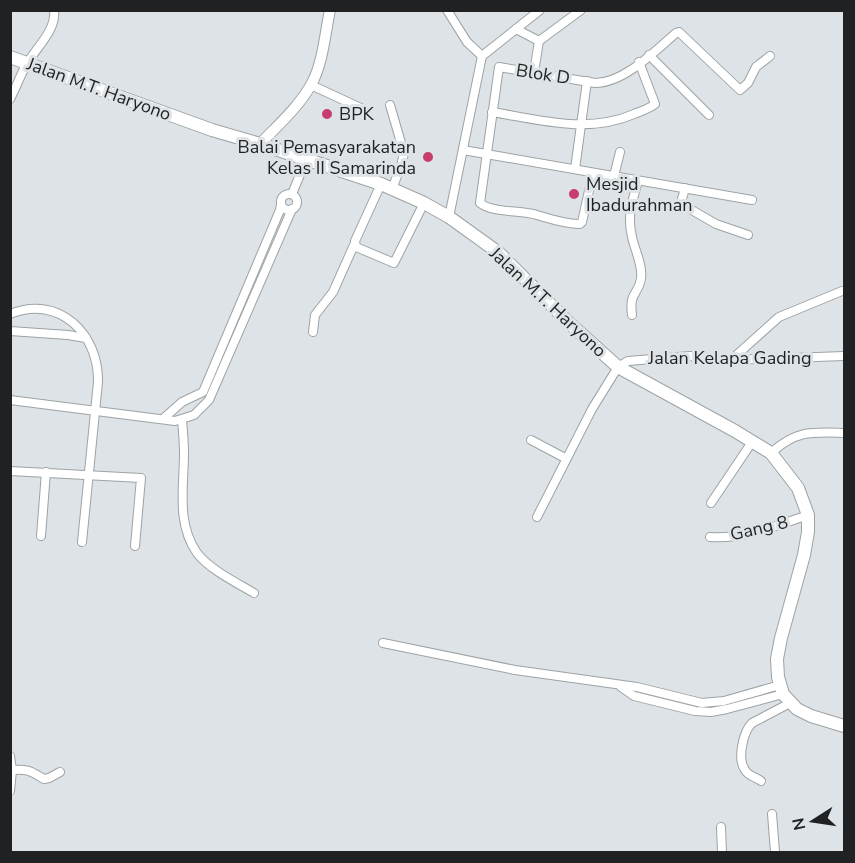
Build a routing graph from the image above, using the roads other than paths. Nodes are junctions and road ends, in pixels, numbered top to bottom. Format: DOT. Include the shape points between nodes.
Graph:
graph roads {
  1 [pos="54,10"];
  2 [pos="330,10"];
  3 [pos="447,10"];
  4 [pos="540,10"];
  5 [pos="581,10"];
  6 [pos="516,29"];
  7 [pos="539,41"];
  8 [pos="649,55"];
  9 [pos="482,56"];
  10 [pos="771,56"];
  11 [pos="10,57"];
  12 [pos="639,62"];
  13 [pos="27,64"];
  14 [pos="534,72"];
  15 [pos="587,81"];
  16 [pos="311,85"];
  17 [pos="10,99"];
  18 [pos="390,105"];
  19 [pos="365,110"];
  20 [pos="492,112"];
  21 [pos="709,115"];
  22 [pos="580,126"];
  23 [pos="260,144"];
  24 [pos="463,150"];
  25 [pos="620,152"];
  26 [pos="487,155"];
  27 [pos="306,160"];
  28 [pos="575,169"];
  29 [pos="593,173"];
  30 [pos="614,176"];
  31 [pos="638,181"];
  32 [pos="386,186"];
  33 [pos="686,188"];
  34 [pos="292,194"];
  35 [pos="752,200"];
  36 [pos="424,203"];
  37 [pos="281,207"];
  38 [pos="292,209"];
  39 [pos="449,218"];
  40 [pos="748,235"];
  41 [pos="354,245"];
  42 [pos="842,291"];
  43 [pos="10,314"];
  44 [pos="632,315"];
  45 [pos="10,331"];
  46 [pos="313,332"];
  47 [pos="87,338"];
  48 [pos="844,356"];
  49 [pos="731,360"];
  50 [pos="618,367"];
  51 [pos="206,395"];
  52 [pos="10,400"];
  53 [pos="29,402"];
  54 [pos="10,406"];
  55 [pos="94,411"];
  56 [pos="164,418"];
  57 [pos="182,420"];
  58 [pos="844,433"];
  59 [pos="531,440"];
  60 [pos="753,442"];
  61 [pos="771,453"];
  62 [pos="565,458"];
  63 [pos="10,471"];
  64 [pos="46,472"];
  65 [pos="89,475"];
  66 [pos="711,503"];
  67 [pos="808,515"];
  68 [pos="537,517"];
  69 [pos="41,536"];
  70 [pos="710,537"];
  71 [pos="82,542"];
  72 [pos="135,546"];
  73 [pos="254,593"];
  74 [pos="383,643"];
  75 [pos="785,694"];
  76 [pos="844,726"];
  77 [pos="10,756"];
  78 [pos="12,770"];
  79 [pos="60,772"];
  80 [pos="761,781"];
  81 [pos="10,791"];
  82 [pos="772,814"];
  83 [pos="721,827"];
  84 [pos="722,852"];
  85 [pos="774,852"];
  1 -- 13 [label="street" via="50,28"];
  2 -- 16 [label="street"];
  3 -- 9 [label="street" via="466,42"];
  4 -- 6 [label="street"];
  5 -- 7 [label="street"];
  6 -- 7 [label="street"];
  6 -- 9 [label="street"];
  7 -- 14 [label="street"];
  8 -- 10 [label="street, Blok D" via="679,32 740,90"];
  8 -- 12 [label="street, Blok D"];
  8 -- 21 [label="street"];
  9 -- 24 [label="street"];
  11 -- 13 [label="main road, Jalan M.T. Haryono"];
  12 -- 15 [label="street, Blok D" via="609,82"];
  12 -- 22 [label="street" via="654,106 612,122"];
  13 -- 17 [label="street"];
  13 -- 23 [label="main road, Jalan M.T. Haryono"];
  14 -- 15 [label="street, Blok D"];
  14 -- 20 [label="street, Blok D" via="500,67"];
  15 -- 22 [label="street"];
  16 -- 19 [label="street"];
  16 -- 23 [label="street"];
  18 -- 32 [label="street" via="404,153 401,166"];
  20 -- 22 [label="street"];
  20 -- 26 [label="street"];
  22 -- 28 [label="street"];
  23 -- 27 [label="main road, Jalan M.T. Haryono"];
  24 -- 26 [label="street"];
  24 -- 39 [label="street"];
  25 -- 30 [label="street"];
  26 -- 28 [label="street"];
  26 -- 29 [label="street" via="479,199 482,206 577,225 582,222"];
  27 -- 32 [label="main road, Jalan M.T. Haryono"];
  27 -- 34 [label="street"];
  28 -- 29 [label="street"];
  29 -- 30 [label="street"];
  30 -- 31 [label="street"];
  31 -- 33 [label="street"];
  31 -- 44 [label="street" via="628,213 641,269 641,280 631,298"];
  32 -- 36 [label="main road, Jalan M.T. Haryono"];
  32 -- 41 [label="street"];
  33 -- 35 [label="street"];
  33 -- 40 [label="street" via="683,205 716,225"];
  34 -- 37 [label="street" via="283,195"];
  34 -- 38 [label="street" via="297,202"];
  36 -- 39 [label="main road, Jalan M.T. Haryono"];
  36 -- 41 [label="street" via="394,262"];
  37 -- 38 [label="street"];
  37 -- 51 [label="street"];
  38 -- 51 [label="street"];
  39 -- 50 [label="main road, Jalan M.T. Haryono" via="500,254"];
  41 -- 46 [label="street" via="333,292 315,315"];
  42 -- 49 [label="street" via="779,317"];
  43 -- 47 [label="street" via="35,309 57,312 67,316"];
  45 -- 47 [label="street"];
  47 -- 55 [label="street" via="98,369"];
  48 -- 49 [label="street, Jalan Kelapa Gading"];
  49 -- 50 [label="street, Jalan Kelapa Gading" via="690,356 636,358"];
  50 -- 60 [label="main road, Jalan M.T. Haryono"];
  50 -- 62 [label="street"];
  51 -- 56 [label="street" via="182,402"];
  51 -- 57 [label="street" via="200,411"];
  52 -- 53 [label="street"];
  53 -- 54 [label="street"];
  53 -- 55 [label="street"];
  55 -- 56 [label="street"];
  55 -- 65 [label="street"];
  56 -- 57 [label="street"];
  57 -- 73 [label="street" via="182,505 190,537 197,553"];
  58 -- 61 [label="street" via="804,433 784,441"];
  59 -- 62 [label="street"];
  60 -- 61 [label="main road, Jalan M.T. Haryono"];
  60 -- 66 [label="street"];
  61 -- 67 [label="main road, Jalan M.T. Haryono" via="798,488"];
  62 -- 68 [label="street"];
  63 -- 64 [label="street"];
  64 -- 65 [label="street"];
  64 -- 69 [label="street"];
  65 -- 71 [label="street"];
  65 -- 72 [label="street" via="141,478"];
  67 -- 70 [label="street, Gang 8" via="748,535"];
  67 -- 75 [label="main road, Jalan M.T. Haryono" via="804,555 777,660"];
  74 -- 75 [label="street" via="514,670 621,686 634,696 695,711 728,709"];
  75 -- 76 [label="main road" via="797,709"];
  75 -- 80 [label="street" via="748,727 743,742 743,767 747,774"];
  77 -- 78 [label="street"];
  78 -- 79 [label="street" via="35,771 44,779"];
  78 -- 81 [label="street"];
  82 -- 85 [label="street"];
  83 -- 84 [label="street"];
}
